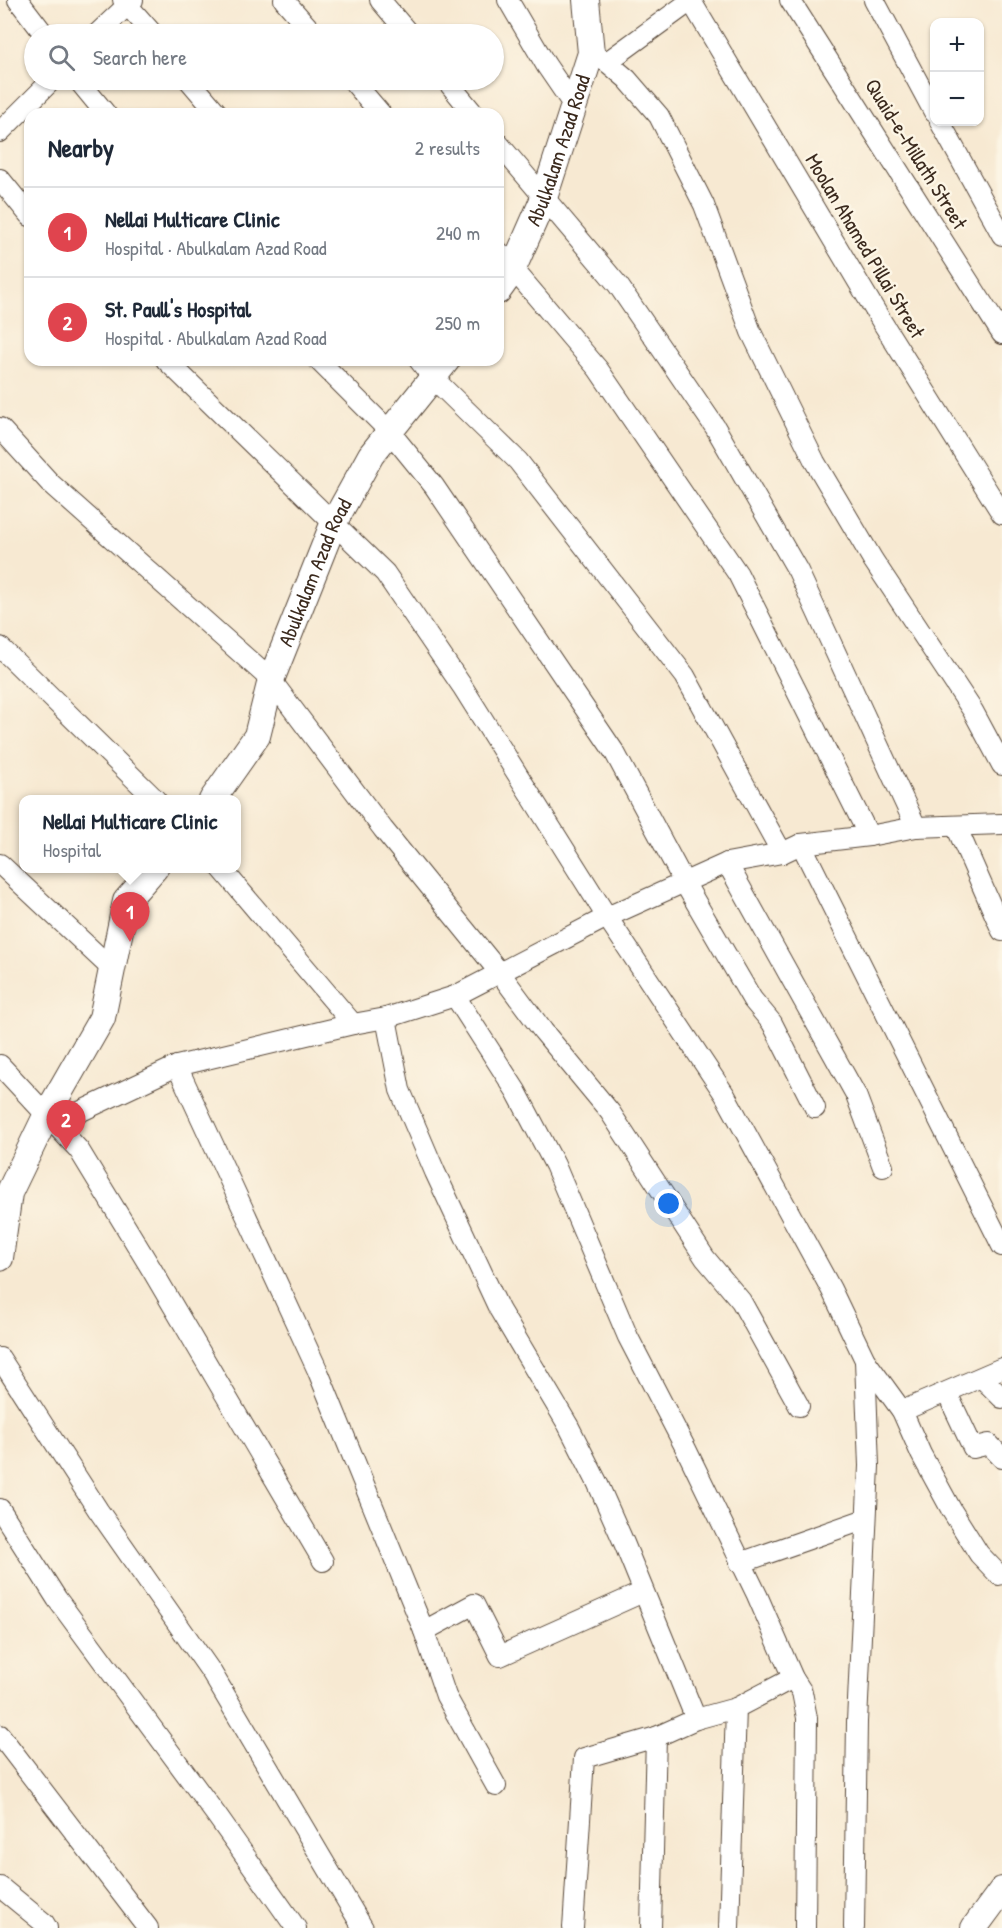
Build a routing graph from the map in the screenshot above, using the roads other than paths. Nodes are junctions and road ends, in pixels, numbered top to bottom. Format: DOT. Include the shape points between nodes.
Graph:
graph roads {
  1 [pos="18,0"];
  2 [pos="284,0"];
  3 [pos="380,0"];
  4 [pos="508,0"];
  5 [pos="586,0"];
  6 [pos="691,0"];
  7 [pos="790,0"];
  8 [pos="874,0"];
  9 [pos="128,1"];
  10 [pos="36,24"];
  11 [pos="106,24"];
  12 [pos="145,24"];
  13 [pos="305,24"];
  14 [pos="400,24"];
  15 [pos="599,57"];
  16 [pos="42,90"];
  17 [pos="86,90"];
  18 [pos="198,90"];
  19 [pos="361,90"];
  20 [pos="454,90"];
  21 [pos="930,105"];
  22 [pos="574,106"];
  23 [pos="24,108"];
  24 [pos="24,108"];
  25 [pos="101,108"];
  26 [pos="213,108"];
  27 [pos="376,108"];
  28 [pos="469,108"];
  29 [pos="942,126"];
  30 [pos="0,132"];
  31 [pos="504,150"];
  32 [pos="0,179"];
  33 [pos="544,198"];
  34 [pos="24,209"];
  35 [pos="1002,235"];
  36 [pos="506,260"];
  37 [pos="1002,334"];
  38 [pos="172,366"];
  39 [pos="324,366"];
  40 [pos="433,366"];
  41 [pos="0,428"];
  42 [pos="390,432"];
  43 [pos="1002,514"];
  44 [pos="334,522"];
  45 [pos="0,647"];
  46 [pos="271,680"];
  47 [pos="1002,765"];
  48 [pos="151,795"];
  49 [pos="216,795"];
  50 [pos="1002,824"];
  51 [pos="956,826"];
  52 [pos="916,827"];
  53 [pos="869,836"];
  54 [pos="801,844"];
  55 [pos="782,853"];
  56 [pos="727,863"];
  57 [pos="0,864"];
  58 [pos="151,873"];
  59 [pos="224,873"];
  60 [pos="684,882"];
  61 [pos="607,917"];
  62 [pos="1002,932"];
  63 [pos="113,970"];
  64 [pos="500,973"];
  65 [pos="456,996"];
  66 [pos="386,1018"];
  67 [pos="352,1024"];
  68 [pos="0,1065"];
  69 [pos="177,1066"];
  70 [pos="815,1108"];
  71 [pos="51,1119"];
  72 [pos="883,1167"];
  73 [pos="1002,1246"];
  74 [pos="0,1258"];
  75 [pos="0,1358"];
  76 [pos="865,1360"];
  77 [pos="1002,1368"];
  78 [pos="982,1378"];
  79 [pos="947,1393"];
  80 [pos="1002,1398"];
  81 [pos="799,1407"];
  82 [pos="902,1411"];
  83 [pos="1002,1458"];
  84 [pos="0,1509"];
  85 [pos="866,1520"];
  86 [pos="323,1561"];
  87 [pos="740,1563"];
  88 [pos="999,1575"];
  89 [pos="643,1592"];
  90 [pos="424,1631"];
  91 [pos="793,1678"];
  92 [pos="736,1708"];
  93 [pos="696,1719"];
  94 [pos="0,1735"];
  95 [pos="656,1737"];
  96 [pos="496,1786"];
  97 [pos="0,1887"];
  98 [pos="1002,1890"];
  99 [pos="46,1928"];
  100 [pos="148,1928"];
  101 [pos="296,1928"];
  102 [pos="363,1928"];
  103 [pos="573,1928"];
  104 [pos="651,1928"];
  105 [pos="729,1928"];
  106 [pos="805,1928"];
  107 [pos="854,1928"];
  108 [pos="975,1928"];
  1 -- 10 [label="street"];
  2 -- 13 [label="street"];
  3 -- 14 [label="street"];
  4 -- 22 [label="street"];
  5 -- 15 [label="main road, Abulkalam Azad Road"];
  6 -- 15 [label="street"];
  6 -- 43 [label="street, Moolan Ahamed Pillai Street" via="882,322"];
  7 -- 37 [label="street, Quaid-e-Millath Street"];
  8 -- 21 [label="street"];
  9 -- 11 [label="street"];
  9 -- 12 [label="street"];
  15 -- 22 [label="main road, Abulkalam Azad Road"];
  15 -- 47 [label="street" via="627,78 659,116 704,205 751,332 815,462 873,560 973,711"];
  16 -- 23 [label="street"];
  17 -- 25 [label="street"];
  18 -- 26 [label="street"];
  19 -- 27 [label="street"];
  20 -- 28 [label="street"];
  22 -- 33 [label="main road, Abulkalam Azad Road"];
  24 -- 30 [label="street"];
  29 -- 35 [label="street"];
  31 -- 33 [label="street"];
  32 -- 34 [label="street"];
  33 -- 36 [label="main road, Abulkalam Azad Road"];
  33 -- 52 [label="street" via="618,285 715,427 798,570"];
  36 -- 53 [label="street" via="598,369 738,573"];
  38 -- 44 [label="street"];
  39 -- 42 [label="street"];
  40 -- 42 [label="main road, Abulkalam Azad Road"];
  40 -- 55 [label="street" via="518,461 685,676"];
  41 -- 46 [label="street" via="51,484"];
  42 -- 44 [label="main road, Abulkalam Azad Road" via="371,454"];
  42 -- 60 [label="street" via="434,486 615,753"];
  44 -- 46 [label="main road, Abulkalam Azad Road"];
  44 -- 61 [label="street" via="385,573 462,686"];
  45 -- 48 [label="street"];
  46 -- 49 [label="main road, Abulkalam Azad Road" via="257,736"];
  46 -- 64 [label="street" via="383,829"];
  50 -- 51 [label="street"];
  51 -- 52 [label="street"];
  51 -- 62 [label="street"];
  52 -- 53 [label="street"];
  53 -- 54 [label="street"];
  54 -- 55 [label="street"];
  54 -- 73 [label="street"];
  55 -- 56 [label="street"];
  56 -- 60 [label="street"];
  56 -- 72 [label="street" via="856,1095"];
  57 -- 63 [label="street"];
  58 -- 63 [label="main road" via="126,901"];
  59 -- 67 [label="street"];
  60 -- 61 [label="street"];
  60 -- 70 [label="street" via="752,999 772,1023"];
  61 -- 64 [label="street"];
  61 -- 76 [label="street" via="725,1095"];
  63 -- 71 [label="main road" via="102,1018"];
  64 -- 65 [label="street"];
  64 -- 81 [label="street" via="610,1112 705,1258 741,1301"];
  65 -- 66 [label="street"];
  65 -- 87 [label="street" via="516,1091 549,1155 627,1337"];
  66 -- 67 [label="street"];
  66 -- 89 [label="street" via="400,1090 435,1172 499,1309 597,1482"];
  67 -- 69 [label="street"];
  68 -- 71 [label="street"];
  69 -- 71 [label="street"];
  69 -- 90 [label="street" via="317,1369"];
  71 -- 74 [label="main road" via="9,1193"];
  71 -- 86 [label="street" via="79,1150"];
  75 -- 102 [label="street" via="98,1510 212,1674"];
  76 -- 82 [label="street"];
  76 -- 85 [label="street"];
  77 -- 78 [label="street"];
  78 -- 79 [label="street"];
  78 -- 80 [label="street"];
  79 -- 82 [label="street"];
  79 -- 83 [label="street" via="973,1448 990,1444"];
  82 -- 88 [label="street" via="952,1511 979,1554"];
  84 -- 101 [label="street" via="57,1599"];
  85 -- 87 [label="street"];
  85 -- 107 [label="street" via="857,1722"];
  87 -- 91 [label="street"];
  89 -- 90 [label="street" via="500,1656 474,1604"];
  89 -- 93 [label="street"];
  90 -- 96 [label="street" via="446,1696"];
  91 -- 92 [label="street"];
  91 -- 106 [label="street" via="802,1692 807,1718"];
  92 -- 93 [label="street"];
  92 -- 105 [label="street"];
  93 -- 95 [label="street"];
  94 -- 100 [label="street"];
  95 -- 103 [label="street" via="584,1758"];
  95 -- 104 [label="street"];
  97 -- 99 [label="street"];
  98 -- 108 [label="main road"];
}
